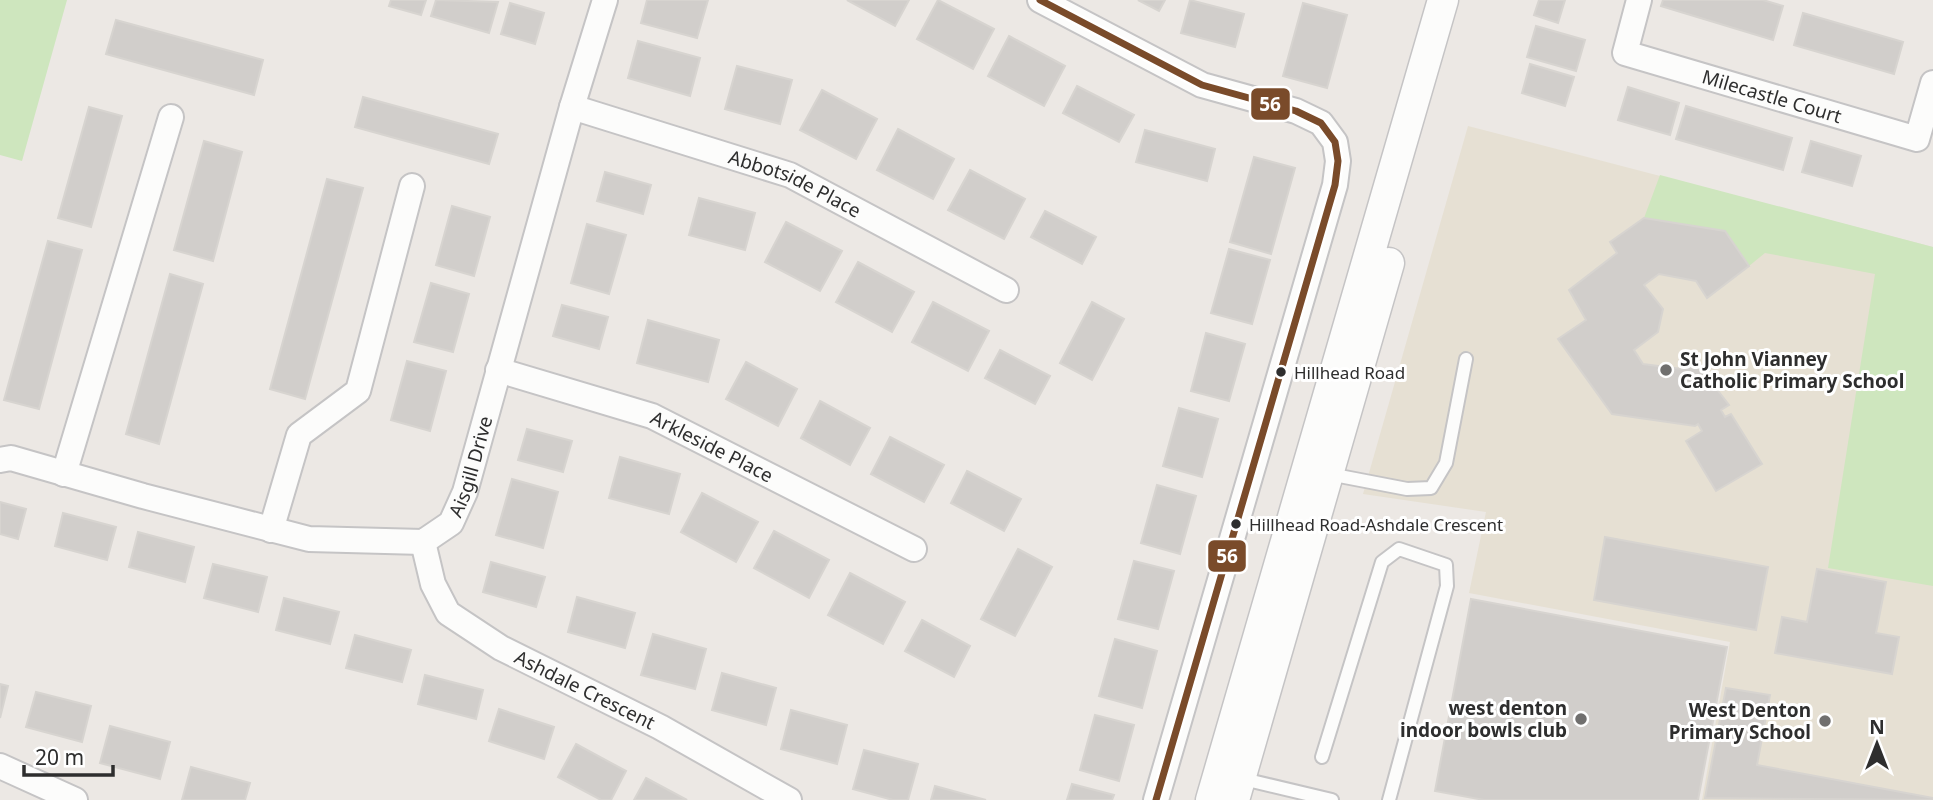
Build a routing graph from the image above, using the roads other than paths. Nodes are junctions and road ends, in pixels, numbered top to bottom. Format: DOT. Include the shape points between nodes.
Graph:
graph roads {
  1 [pos="606,0"];
  2 [pos="1040,0"];
  3 [pos="1443,0"];
  4 [pos="1465,0"];
  5 [pos="1639,0"];
  6 [pos="1933,83"];
  7 [pos="572,107"];
  8 [pos="172,117"];
  9 [pos="412,186"];
  10 [pos="1006,290"];
  11 [pos="1466,359"];
  12 [pos="498,370"];
  13 [pos="0,460"];
  14 [pos="1328,473"];
  15 [pos="64,474"];
  16 [pos="271,530"];
  17 [pos="424,542"];
  18 [pos="914,549"];
  19 [pos="1322,757"];
  20 [pos="0,765"];
  21 [pos="1231,783"];
  22 [pos="75,800"];
  23 [pos="789,800"];
  24 [pos="1156,800"];
  25 [pos="1211,800"];
  26 [pos="1332,800"];
  27 [pos="1389,800"];
  1 -- 7 [label="street, Aisgill Drive"];
  2 -- 24 [label="street" via="1202,85 1296,111 1321,123 1335,142 1338,161 1335,185"];
  3 -- 21 [label="street"];
  4 -- 14 [label="street"];
  5 -- 6 [label="street, Milecastle Court" via="1625,53 1917,138"];
  7 -- 10 [label="street, Abbotside Place" via="790,175"];
  7 -- 12 [label="street, Aisgill Drive"];
  8 -- 15 [label="street"];
  9 -- 16 [label="street" via="358,391 299,435"];
  11 -- 14 [label="lane" via="1446,463 1431,488 1407,489"];
  12 -- 17 [label="street, Aisgill Drive" via="456,512 451,523"];
  12 -- 18 [label="street, Arkleside Place" via="652,416"];
  13 -- 15 [label="street" via="11,458"];
  14 -- 21 [label="street"];
  15 -- 16 [label="street"];
  16 -- 17 [label="street" via="309,539"];
  17 -- 23 [label="street, Ashdale Crescent" via="433,584 448,613 501,648 660,726"];
  19 -- 27 [label="lane" via="1382,562 1399,549 1447,565 1447,586"];
  20 -- 22 [label="street"];
  21 -- 25 [label="street"];
  21 -- 26 [label="lane"];
}
